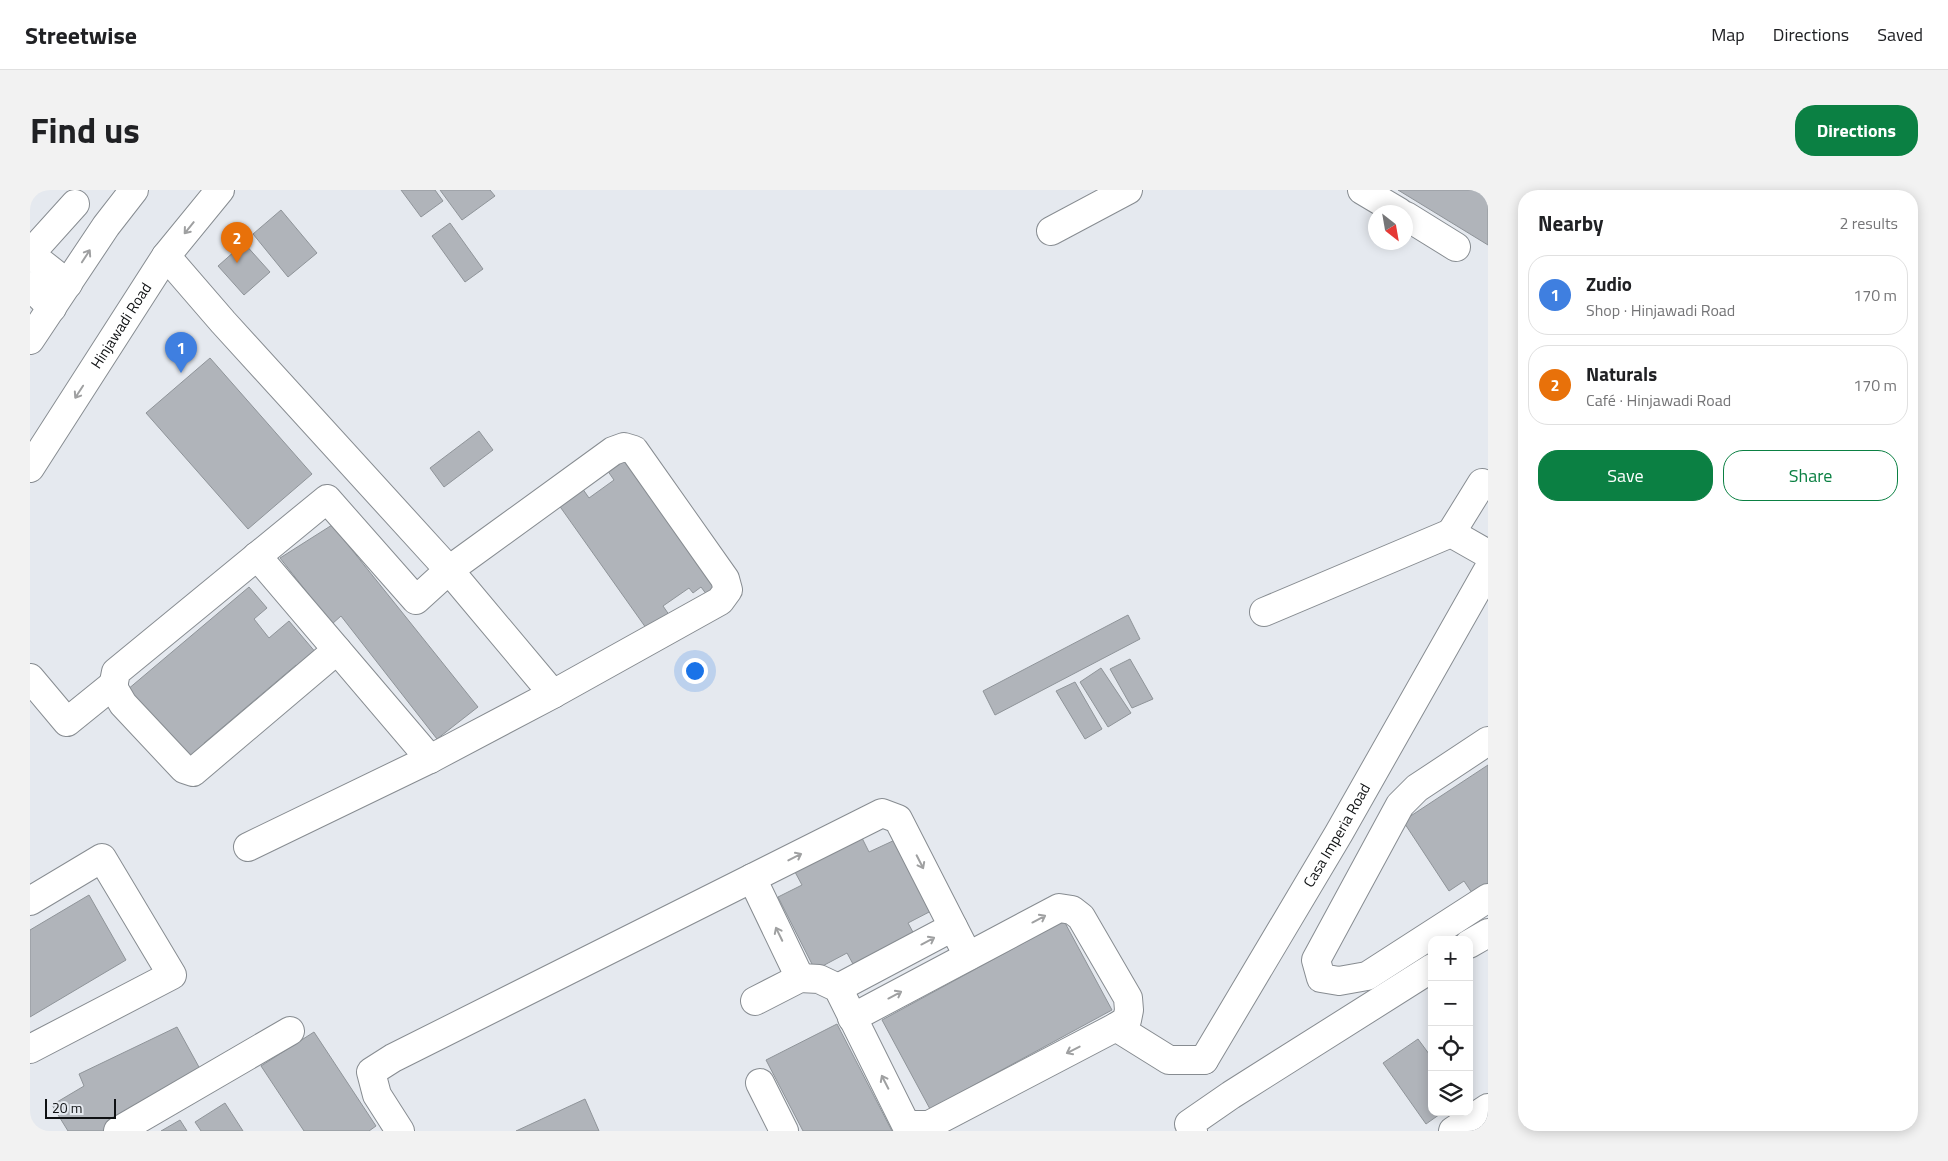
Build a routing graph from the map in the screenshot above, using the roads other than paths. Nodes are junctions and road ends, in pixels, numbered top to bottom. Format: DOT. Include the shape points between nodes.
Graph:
graph roads {
  1 [pos="134,190"];
  2 [pos="220,190"];
  3 [pos="1128,190"];
  4 [pos="1362,190"];
  5 [pos="75,204"];
  6 [pos="1387,205"];
  7 [pos="1413,220"];
  8 [pos="1051,231"];
  9 [pos="1456,247"];
  10 [pos="166,256"];
  11 [pos="68,284"];
  12 [pos="30,286"];
  13 [pos="52,308"];
  14 [pos="30,340"];
  15 [pos="30,468"];
  16 [pos="1482,483"];
  17 [pos="1451,533"];
  18 [pos="1488,554"];
  19 [pos="257,556"];
  20 [pos="449,570"];
  21 [pos="1488,570"];
  22 [pos="1264,612"];
  23 [pos="337,650"];
  24 [pos="30,678"];
  25 [pos="114,684"];
  26 [pos="553,694"];
  27 [pos="1488,741"];
  28 [pos="430,759"];
  29 [pos="1339,834"];
  30 [pos="248,847"];
  31 [pos="1375,851"];
  32 [pos="752,878"];
  33 [pos="1488,898"];
  34 [pos="30,901"];
  35 [pos="953,927"];
  36 [pos="1488,933"];
  37 [pos="1473,942"];
  38 [pos="968,956"];
  39 [pos="1428,971"];
  40 [pos="800,978"];
  41 [pos="838,988"];
  42 [pos="755,1001"];
  43 [pos="852,1018"];
  44 [pos="1116,1027"];
  45 [pos="290,1030"];
  46 [pos="30,1048"];
  47 [pos="1204,1060"];
  48 [pos="760,1083"];
  49 [pos="1231,1095"];
  50 [pos="1488,1108"];
  51 [pos="908,1128"];
  52 [pos="118,1131"];
  53 [pos="400,1131"];
  54 [pos="784,1131"];
  55 [pos="1193,1131"];
  56 [pos="1454,1131"];
  11 -- 1 [label="street, one-way"];
  2 -- 10 [label="street, Hinjawadi Road, one-way"];
  3 -- 8 [label="street"];
  4 -- 6 [label="street"];
  5 -- 11 [label="street" via="30,254"];
  7 -- 9 [label="street"];
  10 -- 15 [label="street, Hinjawadi Road, one-way"];
  10 -- 20 [label="street"];
  11 -- 13 [label="street"];
  12 -- 13 [label="street"];
  13 -- 14 [label="street"];
  16 -- 17 [label="street"];
  17 -- 18 [label="street"];
  17 -- 22 [label="street"];
  19 -- 20 [label="street" via="327,499 416,600"];
  19 -- 23 [label="street"];
  19 -- 25 [label="street" via="116,672"];
  20 -- 26 [label="street"];
  20 -- 26 [label="street" via="613,451 624,447 634,450 725,579 728,590 720,601"];
  21 -- 29 [label="street, Casa Imperia Road"];
  23 -- 25 [label="street" via="192,772 184,769 123,704 113,688"];
  23 -- 28 [label="street"];
  24 -- 25 [label="street" via="67,722"];
  26 -- 28 [label="street"];
  27 -- 31 [label="street" via="1417,788 1400,805"];
  28 -- 30 [label="street"];
  29 -- 31 [label="street"];
  29 -- 47 [label="street, Casa Imperia Road"];
  31 -- 33 [label="street" via="1316,960 1322,978 1339,981 1367,976"];
  32 -- 35 [label="street, one-way" via="882,813 898,819"];
  40 -- 32 [label="street, one-way"];
  32 -- 53 [label="street" via="371,1072 377,1095"];
  34 -- 46 [label="street" via="102,858 172,975"];
  35 -- 38 [label="street"];
  41 -- 35 [label="street, one-way"];
  36 -- 37 [label="street"];
  43 -- 38 [label="street, one-way"];
  38 -- 44 [label="street, one-way" via="1059,908 1072,910 1081,917 1128,998 1127,1020"];
  39 -- 49 [label="street"];
  40 -- 41 [label="street" via="819,979"];
  40 -- 42 [label="street"];
  41 -- 43 [label="street"];
  51 -- 43 [label="street, one-way"];
  44 -- 47 [label="street" via="1169,1060"];
  44 -- 51 [label="street, one-way" via="929,1125"];
  45 -- 52 [label="street"];
  47 -- 49 [label="street"];
  48 -- 54 [label="street"];
  49 -- 55 [label="street" via="1189,1124"];
  50 -- 56 [label="street"];
}
